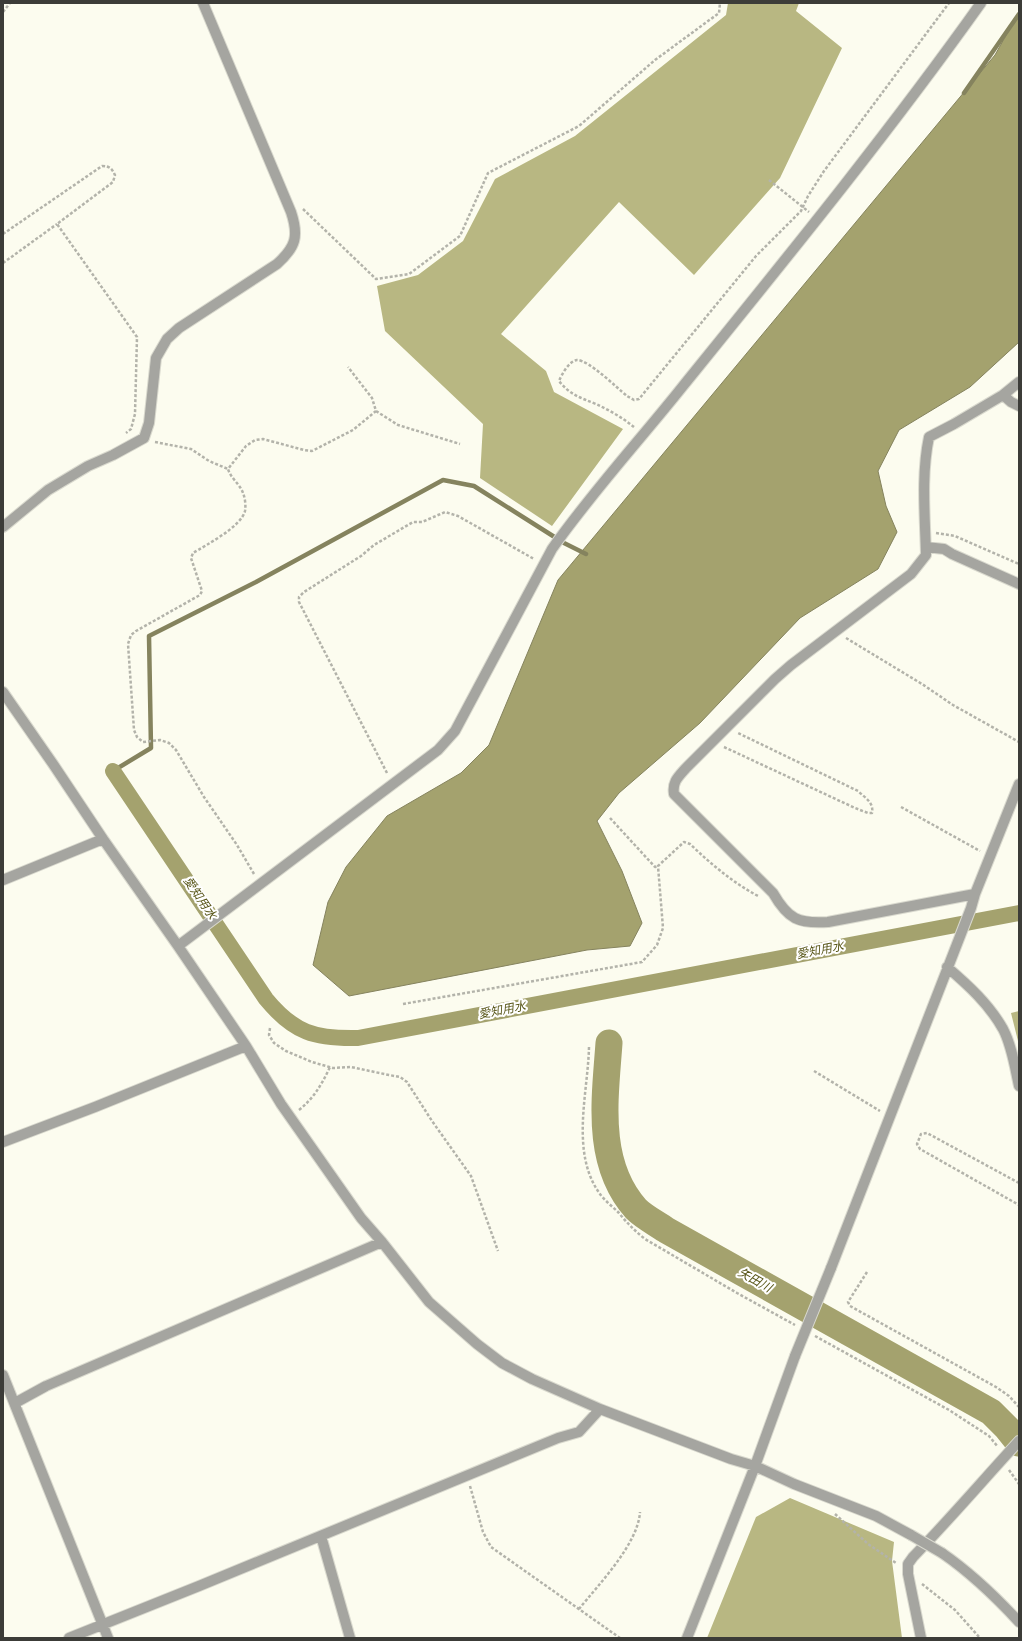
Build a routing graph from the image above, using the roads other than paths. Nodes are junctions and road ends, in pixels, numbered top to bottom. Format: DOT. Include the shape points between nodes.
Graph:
graph roads {
  1 [pos="203,3"];
  2 [pos="980,3"];
  3 [pos="1019,382"];
  4 [pos="1003,395"];
  5 [pos="1019,406"];
  6 [pos="3,527"];
  7 [pos="926,547"];
  8 [pos="1019,584"];
  9 [pos="3,692"];
  10 [pos="1019,784"];
  11 [pos="103,839"];
  12 [pos="3,880"];
  13 [pos="975,894"];
  14 [pos="178,946"];
  15 [pos="947,967"];
  16 [pos="246,1046"];
  17 [pos="1019,1086"];
  18 [pos="3,1142"];
  19 [pos="382,1242"];
  20 [pos="3,1375"];
  21 [pos="15,1403"];
  22 [pos="600,1409"];
  23 [pos="1019,1440"];
  24 [pos="755,1466"];
  25 [pos="321,1536"];
  26 [pos="1019,1622"];
  27 [pos="103,1625"];
  28 [pos="69,1638"];
  29 [pos="108,1638"];
  30 [pos="350,1638"];
  31 [pos="687,1638"];
  32 [pos="921,1638"];
  1 -- 6 [label="street" via="291,212 296,235 293,246 287,256 179,328 167,339 156,358 149,423 144,438 88,466 48,490"];
  2 -- 14 [label="street" via="934,69 817,219 570,524 552,549 455,731 438,750"];
  3 -- 4 [label="street"];
  4 -- 5 [label="street"];
  4 -- 7 [label="street" via="930,437 926,454"];
  7 -- 8 [label="street" via="944,549"];
  7 -- 13 [label="street" via="926,555 911,574 775,679 674,782 674,794 773,893 782,909 809,924"];
  9 -- 11 [label="street"];
  10 -- 13 [label="street"];
  11 -- 12 [label="street"];
  11 -- 14 [label="street"];
  13 -- 15 [label="street"];
  14 -- 16 [label="street"];
  15 -- 17 [label="street" via="979,996 1003,1030"];
  15 -- 24 [label="street, bridge" via="795,1356"];
  16 -- 18 [label="street"];
  16 -- 19 [label="street" via="291,1117 361,1218"];
  19 -- 21 [label="street" via="46,1386"];
  19 -- 22 [label="street" via="429,1302 476,1344 502,1363 532,1379"];
  20 -- 21 [label="street"];
  21 -- 27 [label="street"];
  22 -- 24 [label="street"];
  22 -- 25 [label="street" via="579,1432 558,1438"];
  23 -- 32 [label="street" via="908,1564"];
  24 -- 26 [label="street, bridge" via="876,1516 942,1553 971,1575"];
  24 -- 31 [label="street"];
  25 -- 27 [label="street"];
  25 -- 30 [label="street"];
  27 -- 28 [label="street"];
  27 -- 29 [label="street"];
}
